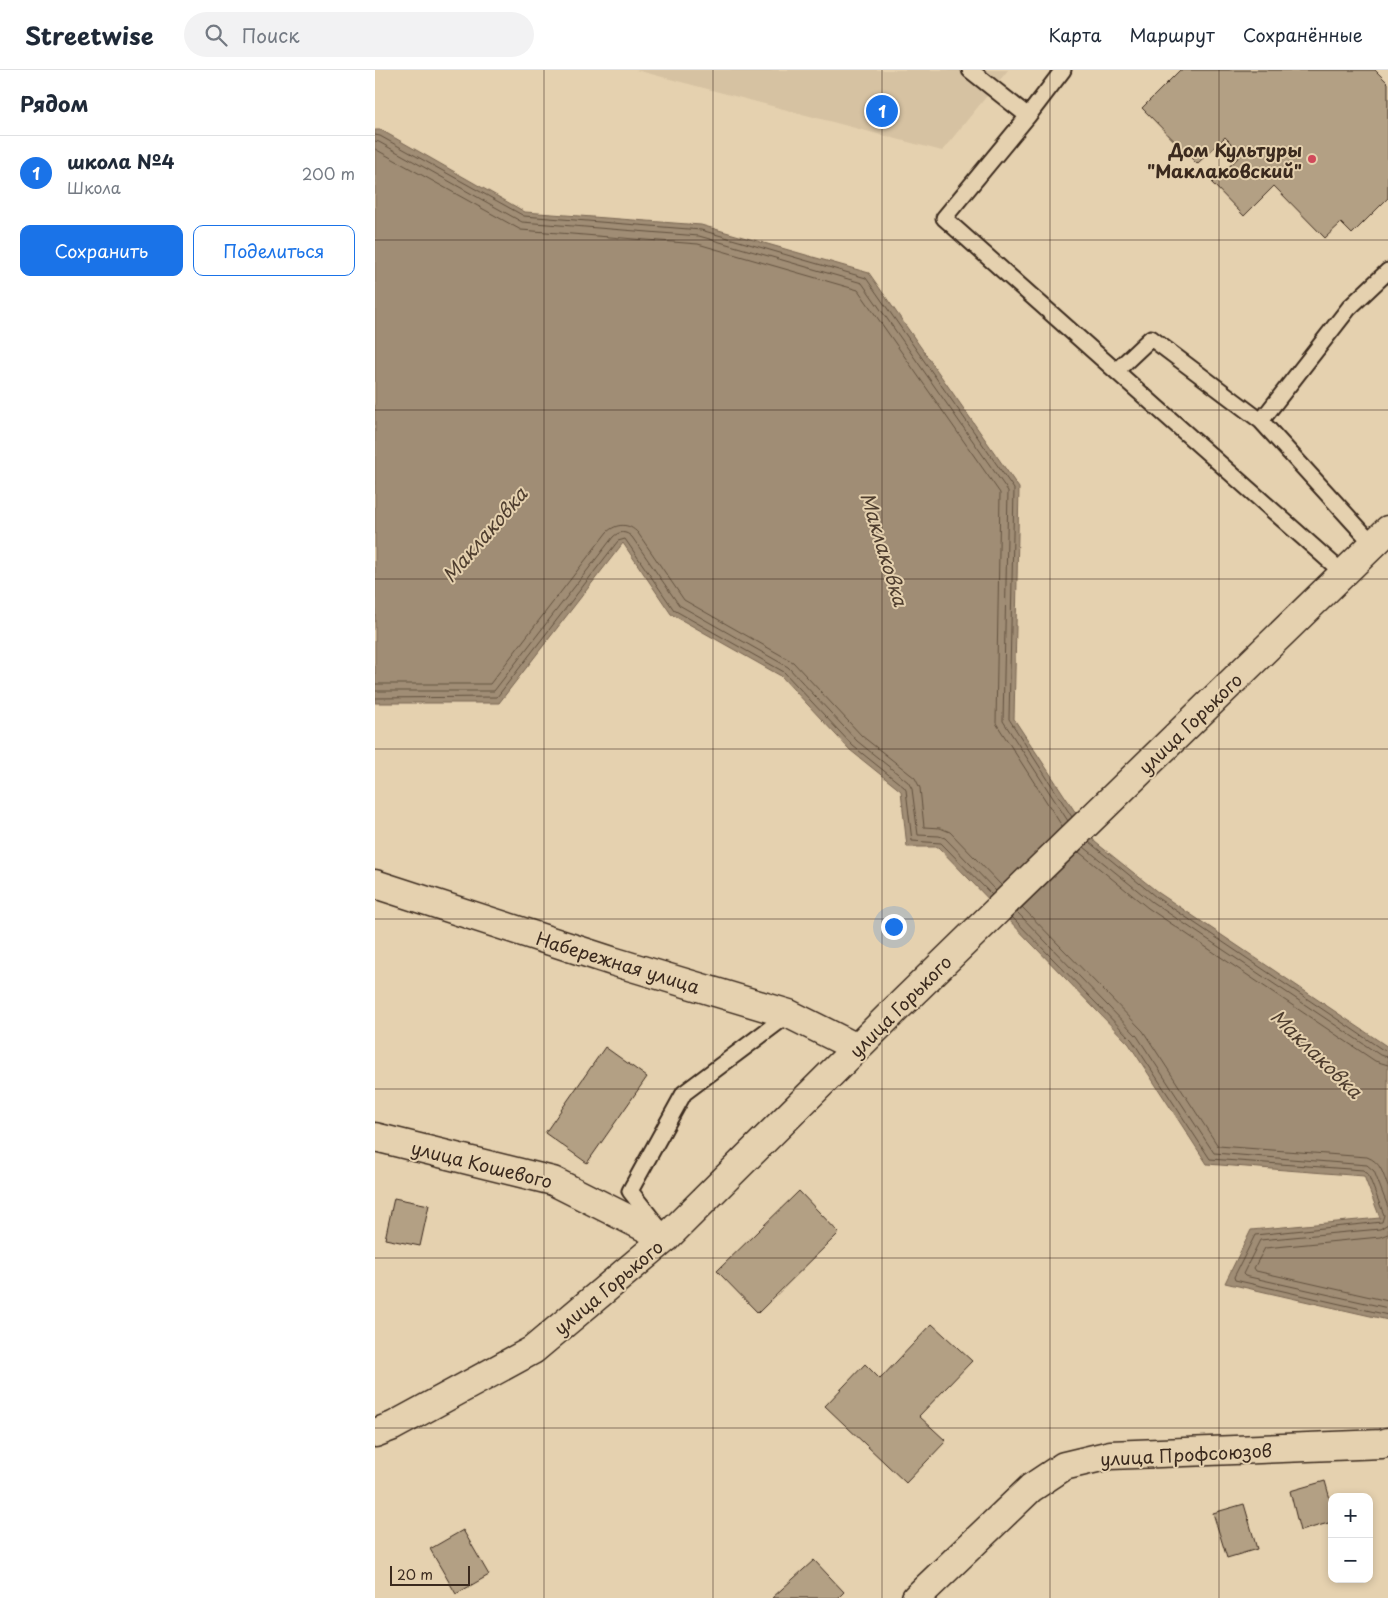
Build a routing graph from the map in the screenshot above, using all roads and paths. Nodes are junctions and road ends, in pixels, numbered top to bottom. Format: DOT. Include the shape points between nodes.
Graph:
graph roads {
  1 [pos="969,70"];
  2 [pos="1063,70"];
  3 [pos="1028,116"];
  4 [pos="1388,271"];
  5 [pos="1116,372"];
  6 [pos="1261,421"];
  7 [pos="1381,537"];
  8 [pos="1343,574"];
  9 [pos="375,884"];
  10 [pos="789,1014"];
  11 [pos="857,1048"];
  12 [pos="375,1137"];
  13 [pos="667,1238"];
  14 [pos="375,1433"];
  15 [pos="1388,1442"];
  16 [pos="916,1598"];
  1 -- 3 [label="lane"];
  2 -- 3 [label="lane"];
  3 -- 5 [label="lane" via="944,218"];
  4 -- 6 [label="lane" via="1349,308"];
  5 -- 6 [label="lane" via="1151,338"];
  5 -- 8 [label="lane"];
  6 -- 7 [label="lane"];
  7 -- 8 [label="street, улица Горького"];
  8 -- 11 [label="street, улица Горького"];
  9 -- 10 [label="street, Набережная улица"];
  10 -- 11 [label="street, Набережная улица"];
  10 -- 13 [label="lane" via="684,1093 629,1191"];
  11 -- 13 [label="street, улица Горького"];
  12 -- 13 [label="street, улица Кошевого" via="553,1181"];
  13 -- 14 [label="street, улица Горького" via="533,1350"];
  15 -- 16 [label="street, улица Профсоюзов" via="1110,1455 1064,1466 1031,1488"];
}
